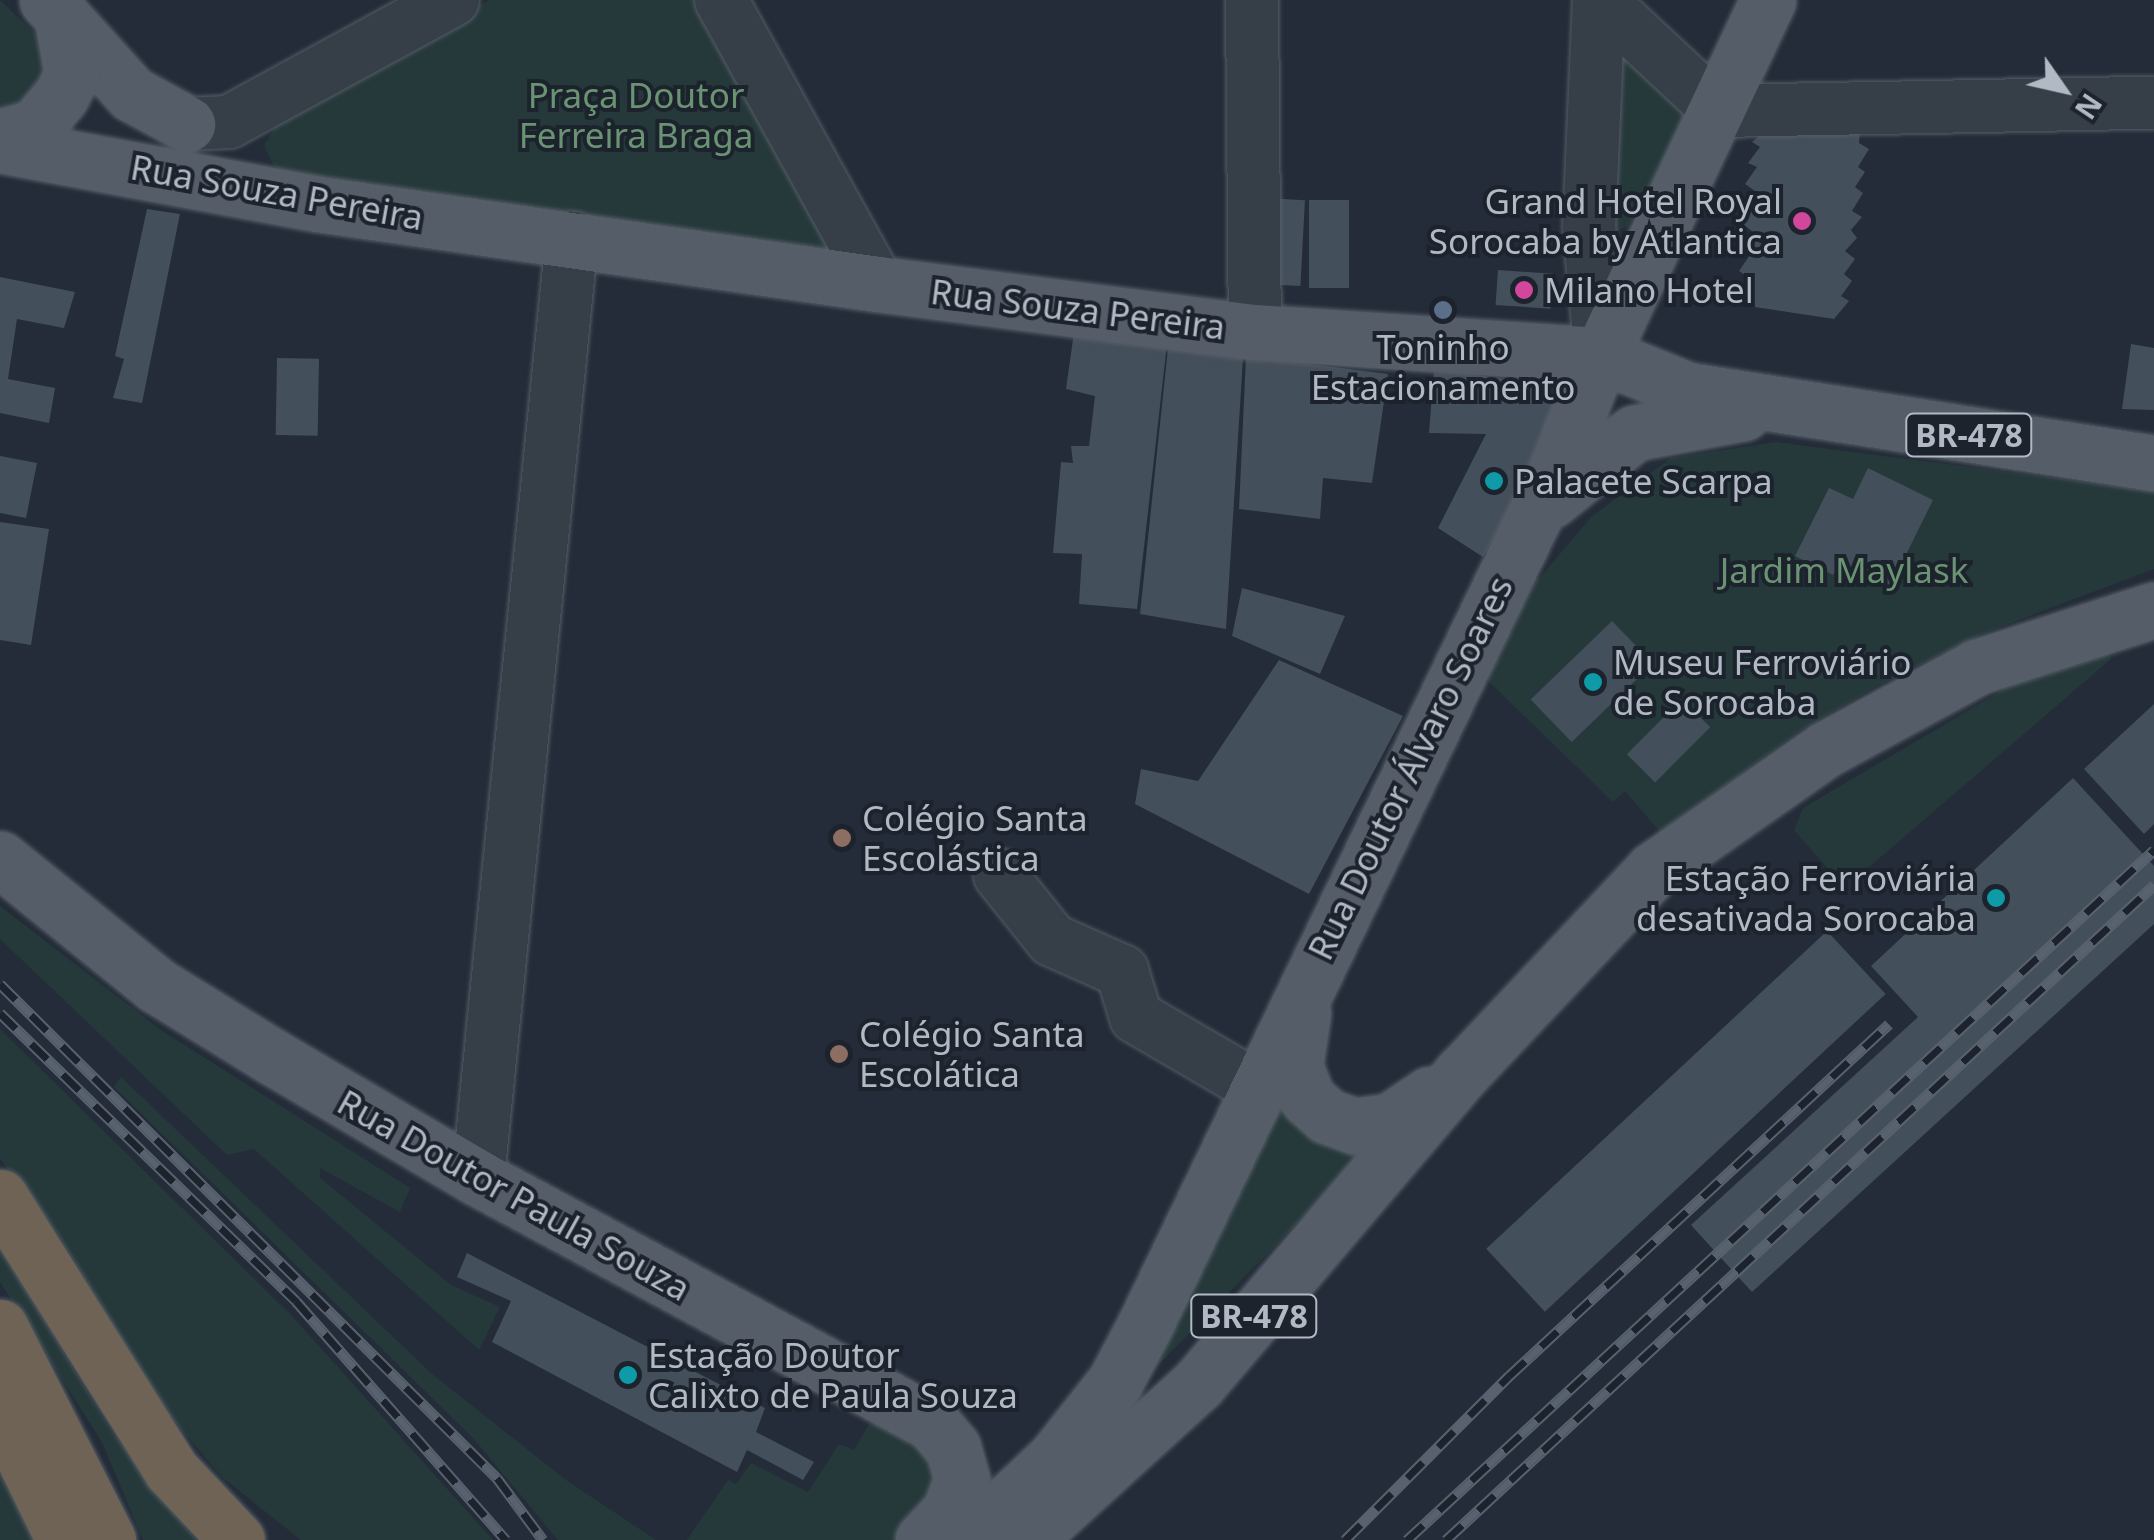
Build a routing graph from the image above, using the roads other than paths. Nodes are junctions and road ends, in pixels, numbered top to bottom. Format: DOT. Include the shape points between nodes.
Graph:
graph roads {
  1 [pos="453,0"];
  2 [pos="722,0"];
  3 [pos="1252,0"];
  4 [pos="1600,0"];
  5 [pos="1768,0"];
  6 [pos="54,9"];
  7 [pos="2154,104"];
  8 [pos="1719,111"];
  9 [pos="187,124"];
  10 [pos="0,137"];
  11 [pos="0,145"];
  12 [pos="572,238"];
  13 [pos="878,284"];
  14 [pos="1255,332"];
  15 [pos="1602,356"];
  16 [pos="1792,407"];
  17 [pos="2151,464"];
  18 [pos="1518,542"];
  19 [pos="2154,585"];
  20 [pos="2154,610"];
  21 [pos="1977,667"];
  22 [pos="0,859"];
  23 [pos="1000,875"];
  24 [pos="1307,984"];
  25 [pos="1462,1072"];
  26 [pos="1258,1088"];
  27 [pos="478,1178"];
  28 [pos="0,1197"];
  29 [pos="0,1327"];
  30 [pos="0,1409"];
  31 [pos="170,1470"];
  32 [pos="1016,1523"];
  33 [pos="64,1540"];
  34 [pos="108,1540"];
  35 [pos="237,1540"];
  36 [pos="264,1540"];
  37 [pos="923,1540"];
  38 [pos="954,1540"];
  1 -- 9 [label="street" via="228,122"];
  2 -- 13 [label="street"];
  3 -- 14 [label="street"];
  4 -- 8 [label="street"];
  4 -- 15 [label="street" via="1589,226"];
  5 -- 8 [label="main road, Rua Doutor Álvaro Soares"];
  6 -- 9 [label="main road" via="132,94"];
  6 -- 10 [label="main road" via="72,74 35,127"];
  7 -- 8 [label="street"];
  8 -- 15 [label="main road, Rua Doutor Álvaro Soares"];
  11 -- 12 [label="main road, Rua Souza Pereira" via="318,204"];
  12 -- 13 [label="main road, Rua Souza Pereira"];
  12 -- 27 [label="street"];
  13 -- 14 [label="main road, Rua Souza Pereira"];
  14 -- 15 [label="main road, Rua Souza Pereira"];
  15 -- 16 [label="main road, Rua Souza Pereira / BR-478" via="1687,390"];
  15 -- 18 [label="main road, Rua Doutor Álvaro Soares" via="1555,473"];
  16 -- 17 [label="main road, Rua Souza Pereira / BR-478"];
  16 -- 18 [label="main road, BR-478" via="1634,433 1579,471"];
  18 -- 24 [label="main road, Rua Doutor Álvaro Soares / BR-478"];
  19 -- 21 [label="main road, BR-478"];
  20 -- 21 [label="main road"];
  21 -- 25 [label="main road, BR-478" via="1826,749 1653,870"];
  22 -- 27 [label="main road, Rua Doutor Paula Souza" via="156,985"];
  23 -- 26 [label="street" via="1046,936 1122,971 1136,1018"];
  24 -- 25 [label="main road" via="1296,1066 1306,1098 1327,1116 1354,1126 1390,1121"];
  24 -- 26 [label="main road, Rua Doutor Álvaro Soares / BR-478"];
  25 -- 32 [label="main road, BR-478" via="1198,1384"];
  26 -- 32 [label="main road, Rua Doutor Álvaro Soares / BR-478" via="1115,1382 1055,1458"];
  27 -- 37 [label="main road, Rua Doutor Paula Souza" via="932,1424 953,1448 962,1478 950,1511"];
  28 -- 31 [label="highway"];
  29 -- 34 [label="highway"];
  30 -- 33 [label="highway"];
  31 -- 35 [label="highway"];
  31 -- 36 [label="highway"];
  32 -- 38 [label="main road, BR-478"];
}
